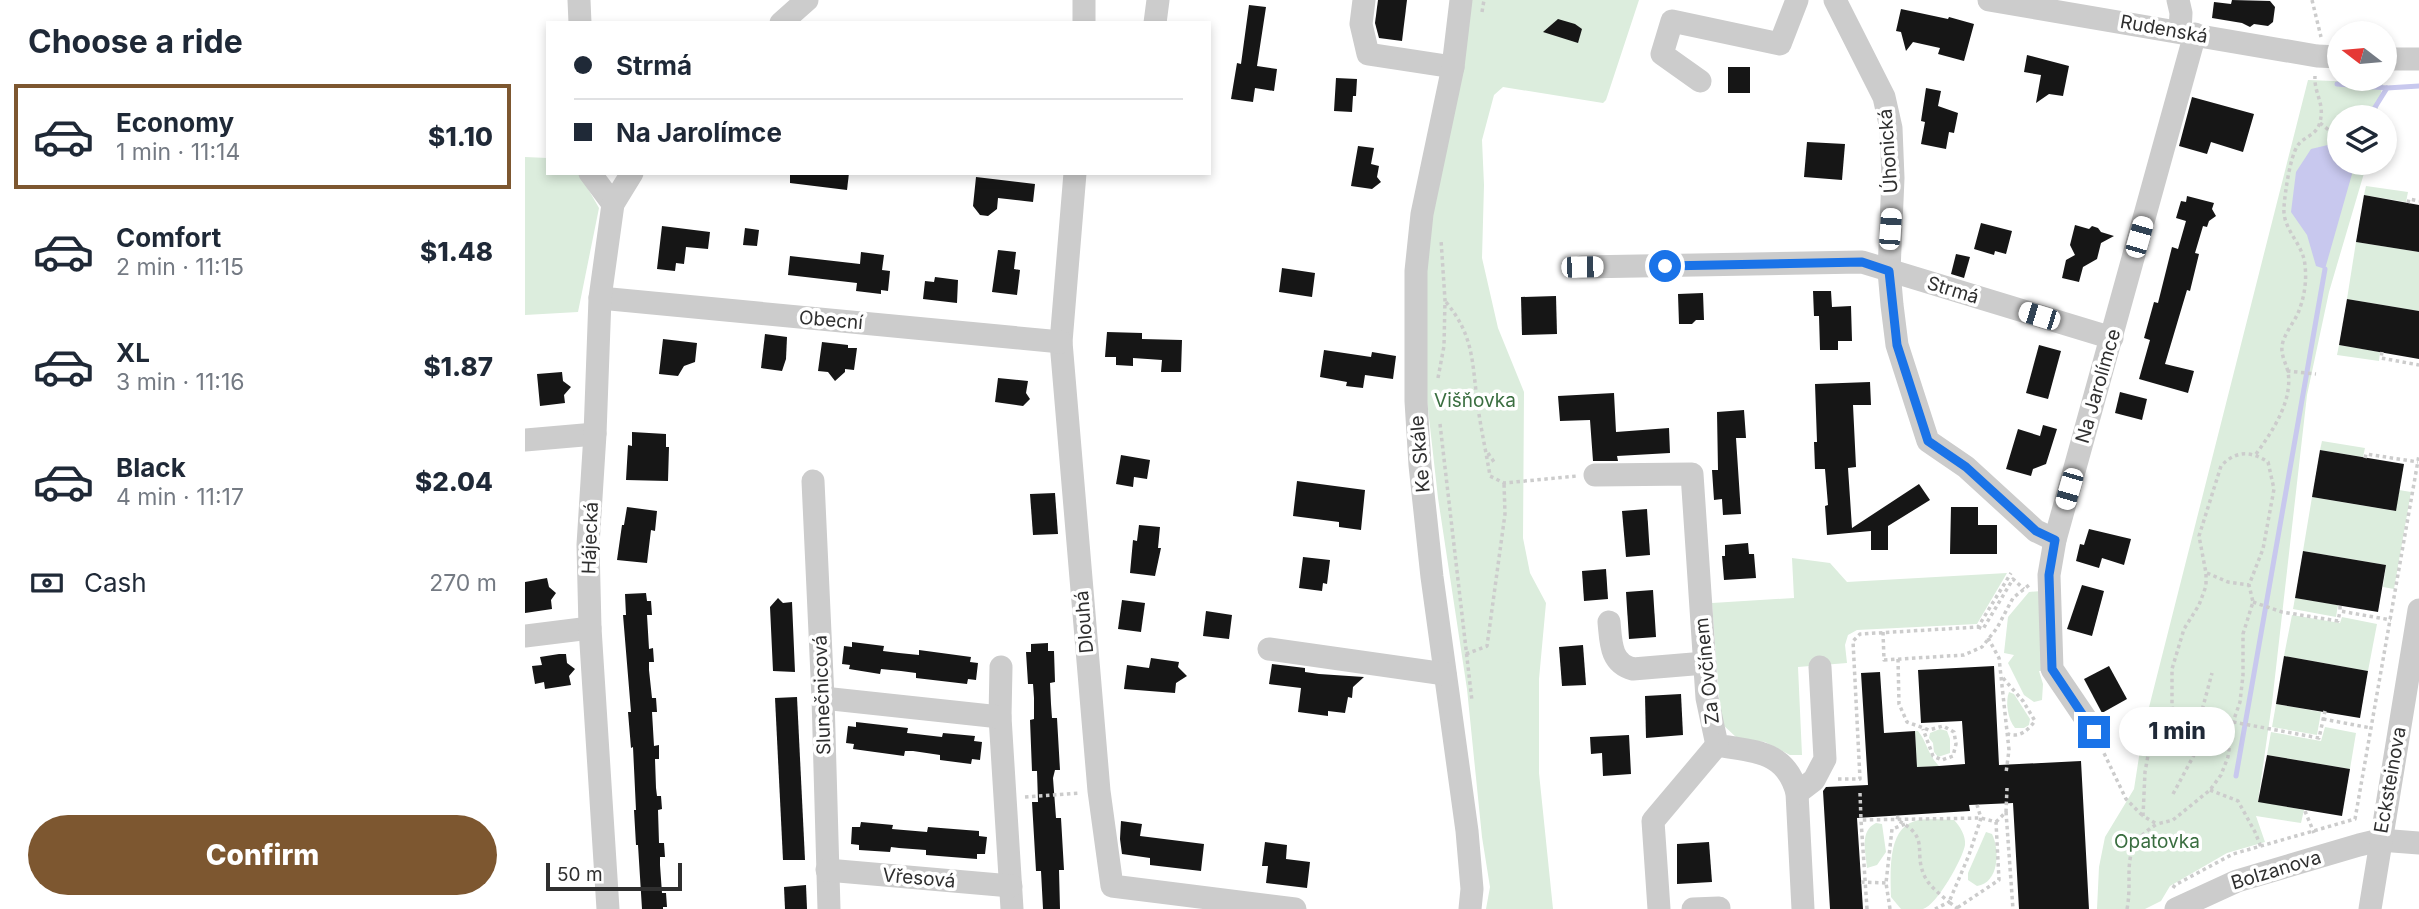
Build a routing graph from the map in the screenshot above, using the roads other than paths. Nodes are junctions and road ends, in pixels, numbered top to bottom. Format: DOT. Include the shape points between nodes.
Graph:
graph roads {
  1 [pos="579,0"];
  2 [pos="807,0"];
  3 [pos="1084,0"];
  4 [pos="1158,0"];
  5 [pos="1364,0"];
  6 [pos="1461,0"];
  7 [pos="1797,0"];
  8 [pos="1835,0"];
  9 [pos="1989,0"];
  10 [pos="2178,0"];
  11 [pos="580,21"];
  12 [pos="783,21"];
  13 [pos="1084,21"];
  14 [pos="1155,21"];
  15 [pos="2187,33"];
  16 [pos="2327,56"];
  17 [pos="2419,58"];
  18 [pos="2397,59"];
  19 [pos="1453,67"];
  20 [pos="1700,81"];
  21 [pos="591,175"];
  22 [pos="631,175"];
  23 [pos="1075,175"];
  24 [pos="613,204"];
  25 [pos="1582,267"];
  26 [pos="1889,271"];
  27 [pos="600,298"];
  28 [pos="2112,338"];
  29 [pos="1061,342"];
  30 [pos="595,434"];
  31 [pos="525,440"];
  32 [pos="1595,475"];
  33 [pos="813,481"];
  34 [pos="2055,540"];
  35 [pos="2419,610"];
  36 [pos="1609,622"];
  37 [pos="590,628"];
  38 [pos="525,636"];
  39 [pos="1269,649"];
  40 [pos="2415,662"];
  41 [pos="1705,663"];
  42 [pos="1001,667"];
  43 [pos="1820,667"];
  44 [pos="1445,674"];
  45 [pos="823,698"];
  46 [pos="1000,717"];
  47 [pos="2094,732"];
  48 [pos="1717,745"];
  49 [pos="1805,786"];
  50 [pos="2379,840"];
  51 [pos="2419,843"];
  52 [pos="827,870"];
  53 [pos="1011,898"];
  54 [pos="2173,901"];
  55 [pos="2201,903"];
  56 [pos="1719,908"];
  57 [pos="608,909"];
  58 [pos="829,909"];
  59 [pos="1295,909"];
  60 [pos="1470,909"];
  61 [pos="1659,909"];
  62 [pos="1693,909"];
  63 [pos="1803,909"];
  64 [pos="2370,909"];
  1 -- 11 [label="street"];
  2 -- 12 [label="street"];
  3 -- 13 [label="street"];
  4 -- 14 [label="street"];
  5 -- 19 [label="street" via="1361,24 1368,54"];
  6 -- 19 [label="street, Ke Skále"];
  7 -- 20 [label="street" via="1780,44 1672,20 1663,54"];
  8 -- 26 [label="street, Úhonická" via="1887,107 1893,178"];
  9 -- 15 [label="street, Rudenská"];
  10 -- 15 [label="street, Na Jarolímce"];
  15 -- 16 [label="street, Rudenská"];
  15 -- 28 [label="street, Na Jarolímce"];
  17 -- 18 [label="street"];
  19 -- 44 [label="street, Ke Skále" via="1422,214 1416,271 1420,465"];
  21 -- 24 [label="street"];
  22 -- 24 [label="street, Hájecká"];
  23 -- 29 [label="street, Dlouhá"];
  24 -- 27 [label="street, Hájecká"];
  25 -- 26 [label="street, Strmá" via="1862,262"];
  26 -- 28 [label="street, Strmá"];
  26 -- 34 [label="street, Úhonická" via="1897,345 1928,441 1966,467 2036,531"];
  27 -- 29 [label="street, Obecní"];
  27 -- 30 [label="street, Hájecká"];
  28 -- 34 [label="street, Na Jarolímce"];
  29 -- 59 [label="street, Dlouhá" via="1099,791 1112,886"];
  30 -- 31 [label="street"];
  30 -- 37 [label="street, Hájecká" via="588,545"];
  32 -- 41 [label="street, Za Ovčínem" via="1692,474"];
  33 -- 45 [label="street, Slunečnicová"];
  34 -- 47 [label="street, Na Jarolímce" via="2049,575 2052,669"];
  35 -- 40 [label="street, Ecksteinova"];
  36 -- 41 [label="street" via="1612,649 1623,666"];
  37 -- 38 [label="street"];
  37 -- 57 [label="street, Hájecká"];
  39 -- 44 [label="street"];
  40 -- 50 [label="street, Ecksteinova"];
  41 -- 48 [label="street, Za Ovčínem"];
  42 -- 46 [label="street, Vřesová"];
  43 -- 49 [label="street" via="1825,759"];
  44 -- 60 [label="street, Ke Skále" via="1467,831"];
  45 -- 46 [label="street"];
  45 -- 52 [label="street, Slunečnicová"];
  46 -- 53 [label="street, Vřesová"];
  48 -- 49 [label="street, Za Ovčínem" via="1780,760"];
  48 -- 61 [label="street" via="1653,821"];
  49 -- 63 [label="street, Za Ovčínem"];
  50 -- 51 [label="street"];
  50 -- 55 [label="street, Bolzanova" via="2237,881"];
  50 -- 64 [label="street, Ecksteinova"];
  52 -- 53 [label="street, Vřesová"];
  52 -- 58 [label="street, Slunečnicová"];
  54 -- 55 [label="street, Bolzanova"];
  56 -- 62 [label="street"];
}
